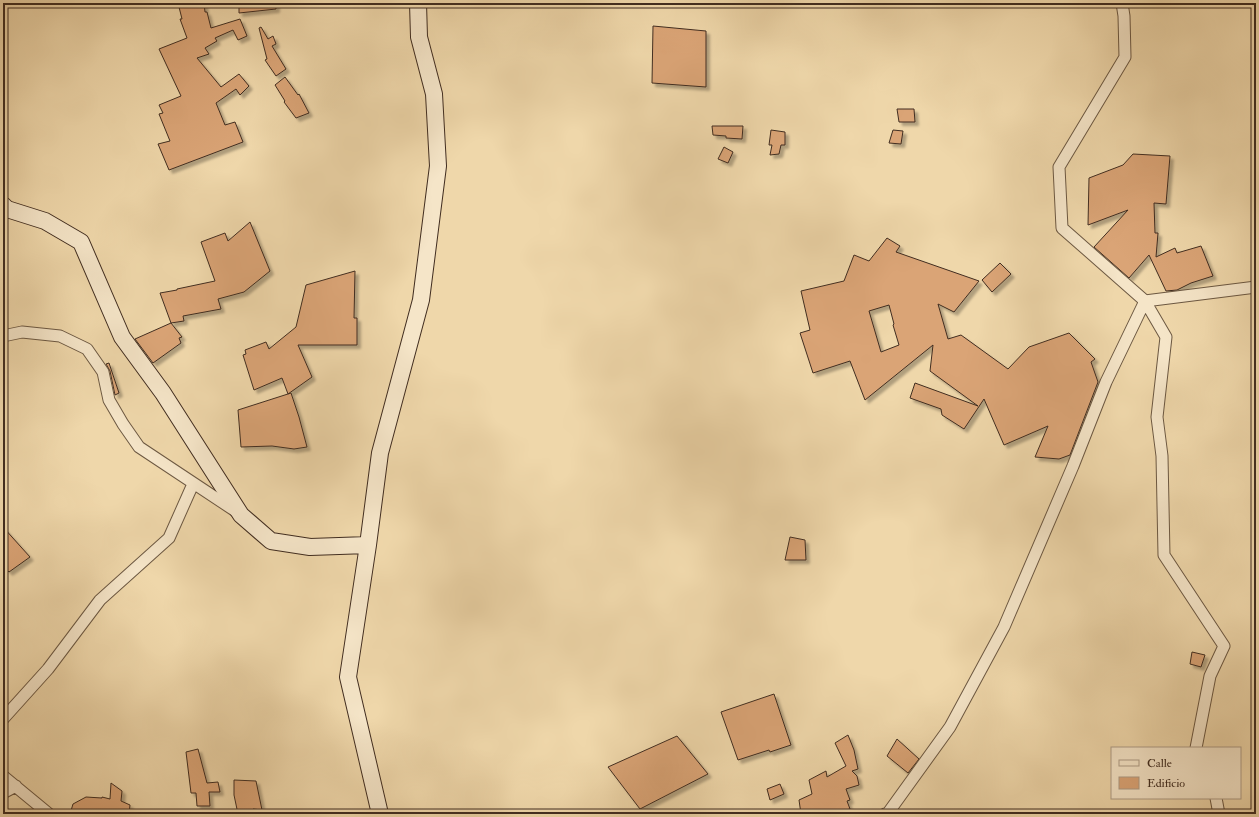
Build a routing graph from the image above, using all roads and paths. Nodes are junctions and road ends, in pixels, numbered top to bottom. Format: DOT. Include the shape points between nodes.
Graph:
graph roads {
  1 [pos="418,3"];
  2 [pos="1122,3"];
  3 [pos="3,205"];
  4 [pos="1256,287"];
  5 [pos="1145,301"];
  6 [pos="3,336"];
  7 [pos="193,484"];
  8 [pos="241,515"];
  9 [pos="368,545"];
  10 [pos="3,719"];
  11 [pos="1196,747"];
  12 [pos="3,776"];
  13 [pos="16,786"];
  14 [pos="3,793"];
  15 [pos="1216,799"];
  16 [pos="49,814"];
  17 [pos="380,814"];
  18 [pos="887,814"];
  19 [pos="1219,814"];
  1 -- 9 [label="street" via="419,37 434,94 438,166 421,300 380,453"];
  2 -- 5 [label="street" via="1125,57 1059,167 1062,228"];
  3 -- 8 [label="street" via="7,209 44,221 81,242 122,337 163,393"];
  4 -- 5 [label="street"];
  5 -- 11 [label="street" via="1166,337 1157,417 1162,456 1164,555 1224,646 1210,676"];
  5 -- 18 [label="street" via="1106,382 1004,628 950,727"];
  6 -- 7 [label="street" via="22,332 60,336 87,349 103,372 109,400 139,446"];
  7 -- 8 [label="street"];
  7 -- 10 [label="street" via="169,538 100,600 48,669"];
  8 -- 9 [label="street" via="271,541 310,547"];
  9 -- 17 [label="street" via="348,677"];
  12 -- 13 [label="street"];
  13 -- 14 [label="street"];
  13 -- 16 [label="street"];
  15 -- 19 [label="street"];
}
